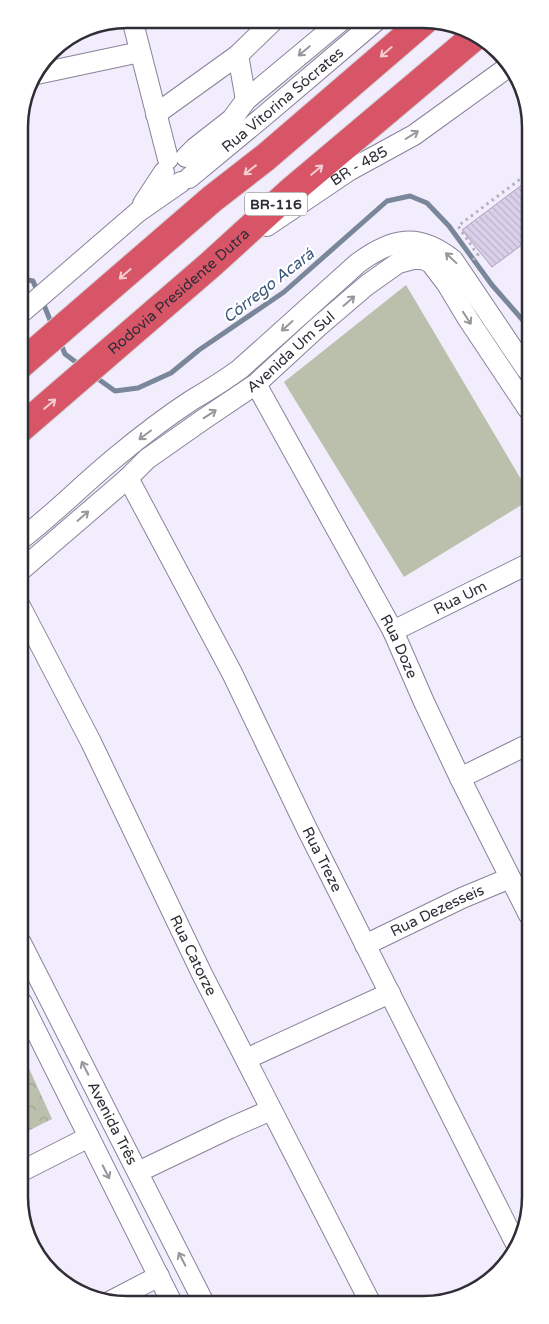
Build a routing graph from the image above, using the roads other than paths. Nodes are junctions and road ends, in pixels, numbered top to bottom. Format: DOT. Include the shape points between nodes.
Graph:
graph roads {
  1 [pos="134,28"];
  2 [pos="266,28"];
  3 [pos="332,28"];
  4 [pos="368,28"];
  5 [pos="416,28"];
  6 [pos="470,40"];
  7 [pos="140,52"];
  8 [pos="238,54"];
  9 [pos="504,70"];
  10 [pos="43,73"];
  11 [pos="246,100"];
  12 [pos="156,114"];
  13 [pos="172,157"];
  14 [pos="185,180"];
  15 [pos="138,212"];
  16 [pos="210,266"];
  17 [pos="28,306"];
  18 [pos="28,358"];
  19 [pos="522,362"];
  20 [pos="256,384"];
  21 [pos="522,399"];
  22 [pos="28,422"];
  23 [pos="128,478"];
  24 [pos="40,524"];
  25 [pos="28,534"];
  26 [pos="54,541"];
  27 [pos="28,564"];
  28 [pos="522,567"];
  29 [pos="28,621"];
  30 [pos="393,631"];
  31 [pos="521,748"];
  32 [pos="460,778"];
  33 [pos="510,878"];
  34 [pos="521,900"];
  35 [pos="365,945"];
  36 [pos="28,955"];
  37 [pos="390,993"];
  38 [pos="28,1015"];
  39 [pos="68,1035"];
  40 [pos="46,1050"];
  41 [pos="246,1059"];
  42 [pos="271,1110"];
  43 [pos="89,1137"];
  44 [pos="28,1168"];
  45 [pos="138,1172"];
  46 [pos="159,1215"];
  47 [pos="134,1228"];
  48 [pos="513,1238"];
  49 [pos="159,1276"];
  50 [pos="120,1296"];
  51 [pos="169,1296"];
  52 [pos="200,1296"];
  53 [pos="367,1296"];
  1 -- 7 [label="street"];
  2 -- 8 [label="street"];
  3 -- 11 [label="street, Rua Vitorina Sócrates, one-way"];
  4 -- 14 [label="street, Rua Vitorina Sócrates"];
  5 -- 18 [label="highway, BR-116, one-way"];
  16 -- 6 [label="highway, Rodovia Presidente Dutra / BR-116, one-way" via="289,193"];
  7 -- 10 [label="street"];
  7 -- 12 [label="street"];
  8 -- 11 [label="street"];
  8 -- 12 [label="street"];
  16 -- 9 [label="street, BR - 485, one-way" via="350,170 414,135"];
  11 -- 13 [label="street, Rua Vitorina Sócrates" via="232,119 195,148"];
  12 -- 13 [label="street"];
  13 -- 14 [label="street" via="192,165"];
  13 -- 15 [label="street, Rua Vitorina Sócrates"];
  14 -- 15 [label="street, Rua Vitorina Sócrates"];
  15 -- 17 [label="street"];
  22 -- 16 [label="highway, Rodovia Presidente Dutra / BR-116, one-way"];
  19 -- 24 [label="street, Avenida Um Sul, one-way" via="453,260 422,243 393,243 358,263 240,369 116,457"];
  20 -- 21 [label="street, Avenida Um Sul, one-way" via="367,285 398,263 413,259 431,263 439,272"];
  23 -- 20 [label="street, Avenida Um Sul, one-way" via="147,459"];
  20 -- 30 [label="street, Rua Doze"];
  26 -- 23 [label="street, Avenida Um Sul, one-way"];
  23 -- 35 [label="street, Rua Treze" via="232,673"];
  24 -- 25 [label="street, Avenida Um Sul"];
  24 -- 26 [label="street"];
  26 -- 27 [label="street, Avenida Um Sul"];
  28 -- 30 [label="street, Rua Um"];
  29 -- 41 [label="street, Rua Catorze" via="91,742"];
  30 -- 32 [label="street, Rua Doze"];
  31 -- 32 [label="street"];
  32 -- 33 [label="street, Rua Doze"];
  33 -- 34 [label="street, Rua Doze"];
  33 -- 35 [label="street, Rua Dezesseis"];
  35 -- 37 [label="street, Rua Treze"];
  36 -- 39 [label="street, Avenida Três"];
  37 -- 41 [label="street"];
  37 -- 48 [label="street, Rua Treze"];
  38 -- 40 [label="street, Avenida Três"];
  39 -- 40 [label="street"];
  45 -- 39 [label="street, Avenida Três, one-way"];
  40 -- 43 [label="street, Avenida Três"];
  41 -- 42 [label="street, Rua Catorze"];
  42 -- 45 [label="street"];
  42 -- 53 [label="street, Rua Catorze"];
  43 -- 44 [label="street"];
  43 -- 47 [label="street, Avenida Três, one-way"];
  45 -- 46 [label="street, Avenida Três"];
  46 -- 47 [label="street"];
  52 -- 46 [label="street, Avenida Três, one-way"];
  47 -- 49 [label="street, Avenida Três"];
  49 -- 50 [label="street"];
  49 -- 51 [label="street, Avenida Três"];
}
